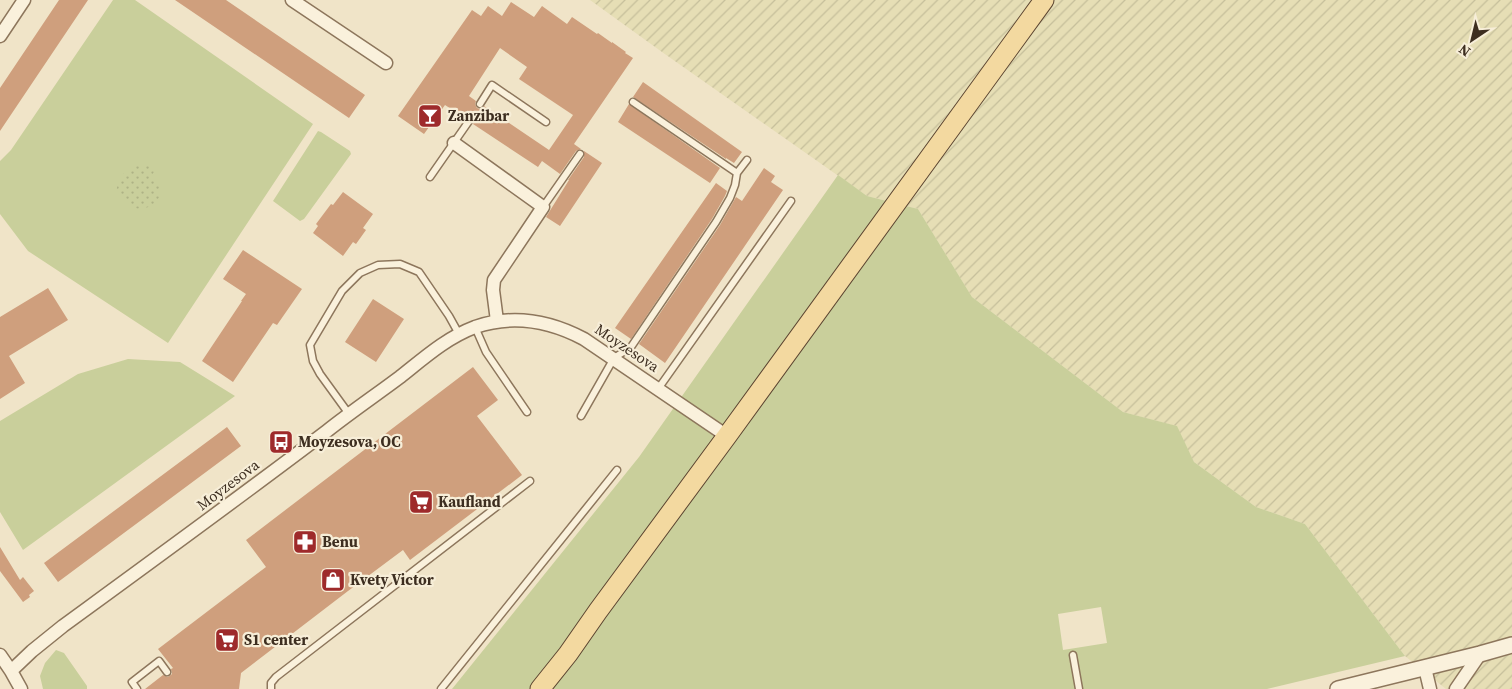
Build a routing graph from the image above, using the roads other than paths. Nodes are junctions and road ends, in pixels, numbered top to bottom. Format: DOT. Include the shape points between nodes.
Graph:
graph roads {
  1 [pos="24,0"];
  2 [pos="292,0"];
  3 [pos="1044,0"];
  4 [pos="0,36"];
  5 [pos="386,63"];
  6 [pos="633,102"];
  7 [pos="480,104"];
  8 [pos="469,121"];
  9 [pos="546,122"];
  10 [pos="454,143"];
  11 [pos="580,154"];
  12 [pos="747,160"];
  13 [pos="737,173"];
  14 [pos="430,177"];
  15 [pos="791,201"];
  16 [pos="543,207"];
  17 [pos="497,321"];
  18 [pos="476,327"];
  19 [pos="459,334"];
  20 [pos="614,358"];
  21 [pos="658,389"];
  22 [pos="527,412"];
  23 [pos="349,414"];
  24 [pos="581,416"];
  25 [pos="727,436"];
  26 [pos="617,470"];
  27 [pos="530,481"];
  28 [pos="1512,645"];
  29 [pos="1073,654"];
  30 [pos="1480,654"];
  31 [pos="0,655"];
  32 [pos="1425,668"];
  33 [pos="11,671"];
  34 [pos="167,672"];
  35 [pos="1364,687"];
  36 [pos="21,689"];
  37 [pos="137,689"];
  38 [pos="271,689"];
  39 [pos="441,689"];
  40 [pos="540,689"];
  41 [pos="1079,689"];
  42 [pos="1338,689"];
  43 [pos="1430,689"];
  44 [pos="1456,689"];
  1 -- 4 [label="street"];
  2 -- 5 [label="street"];
  3 -- 25 [label="main road"];
  6 -- 13 [label="lane"];
  7 -- 9 [label="lane" via="492,85"];
  8 -- 10 [label="lane"];
  10 -- 14 [label="lane"];
  10 -- 16 [label="street"];
  11 -- 16 [label="lane"];
  12 -- 13 [label="lane"];
  13 -- 20 [label="lane" via="730,198 716,222 631,347"];
  15 -- 21 [label="lane"];
  16 -- 17 [label="street" via="494,280"];
  17 -- 18 [label="street, Moyzesova"];
  17 -- 20 [label="street, Moyzesova" via="534,321 561,328"];
  18 -- 19 [label="street, Moyzesova"];
  18 -- 22 [label="lane" via="486,352"];
  19 -- 23 [label="street, Moyzesova"];
  19 -- 23 [label="lane" via="419,272 400,264 378,265 360,273 342,291 310,345 320,374"];
  20 -- 21 [label="street, Moyzesova"];
  20 -- 24 [label="lane"];
  21 -- 25 [label="street, Moyzesova"];
  23 -- 33 [label="street, Moyzesova" via="63,626"];
  25 -- 40 [label="main road"];
  26 -- 39 [label="lane"];
  27 -- 38 [label="lane" via="276,677"];
  28 -- 30 [label="street"];
  29 -- 41 [label="lane"];
  30 -- 32 [label="street"];
  30 -- 44 [label="street"];
  31 -- 33 [label="street"];
  32 -- 35 [label="street"];
  32 -- 43 [label="street"];
  33 -- 36 [label="street"];
  34 -- 37 [label="lane" via="159,661 132,682"];
  35 -- 42 [label="street"];
}
